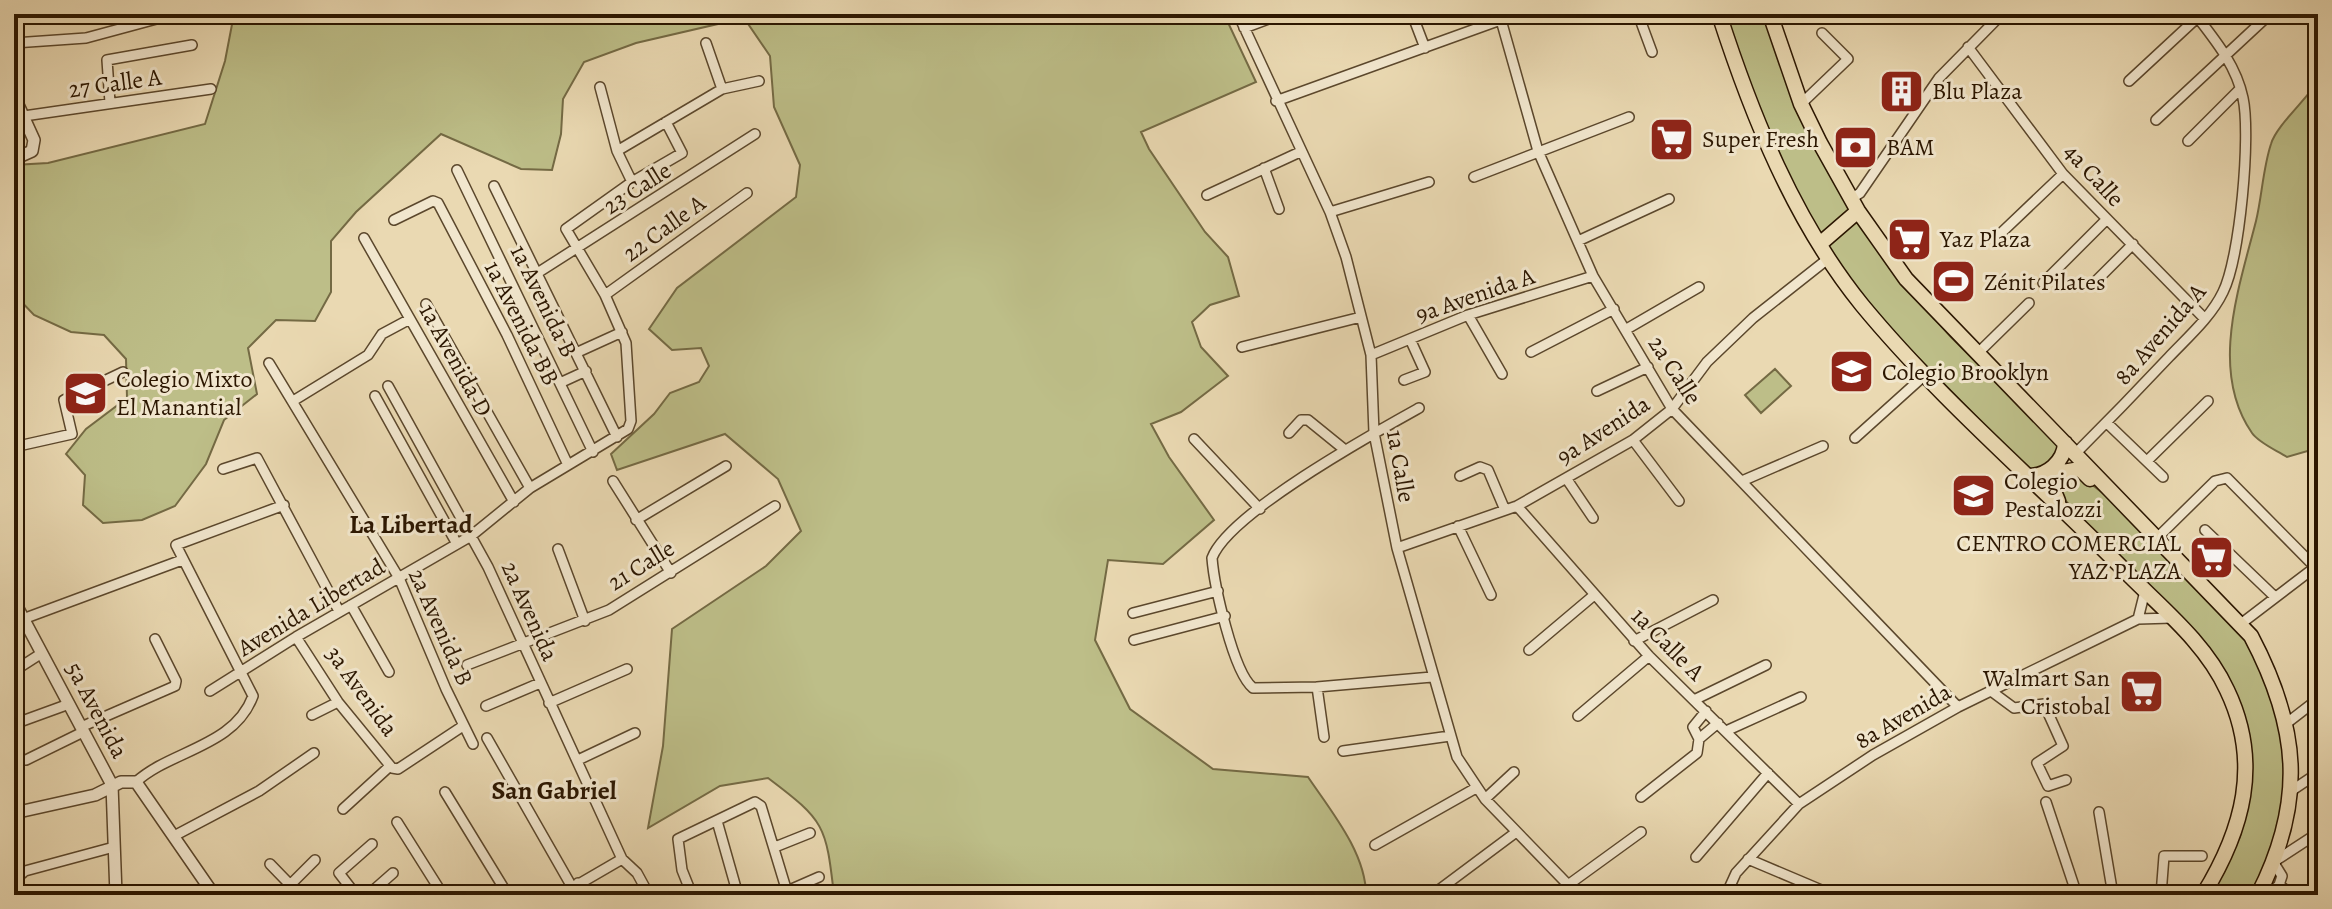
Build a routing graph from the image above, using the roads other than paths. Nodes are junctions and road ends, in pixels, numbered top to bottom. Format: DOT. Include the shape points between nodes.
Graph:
graph roads {
  1 [pos="175,14"];
  2 [pos="1238,14"];
  3 [pos="1282,14"];
  4 [pos="1412,14"];
  5 [pos="1517,14"];
  6 [pos="1638,14"];
  7 [pos="1719,14"];
  8 [pos="1770,14"];
  9 [pos="2002,14"];
  10 [pos="2270,14"];
  11 [pos="2196,16"];
  12 [pos="1501,20"];
  13 [pos="1244,28"];
  14 [pos="1822,33"];
  15 [pos="14,43"];
  16 [pos="706,43"];
  17 [pos="192,45"];
  18 [pos="1968,47"];
  19 [pos="1425,48"];
  20 [pos="1652,52"];
  21 [pos="2226,55"];
  22 [pos="759,81"];
  23 [pos="2129,81"];
  24 [pos="600,87"];
  25 [pos="727,88"];
  26 [pos="211,89"];
  27 [pos="2240,89"];
  28 [pos="14,96"];
  29 [pos="1276,101"];
  30 [pos="110,103"];
  31 [pos="1801,104"];
  32 [pos="24,116"];
  33 [pos="1629,117"];
  34 [pos="2156,120"];
  35 [pos="666,122"];
  36 [pos="755,134"];
  37 [pos="2188,141"];
  38 [pos="617,151"];
  39 [pos="1538,151"];
  40 [pos="1300,152"];
  41 [pos="14,159"];
  42 [pos="1264,168"];
  43 [pos="457,170"];
  44 [pos="2063,174"];
  45 [pos="1474,177"];
  46 [pos="632,182"];
  47 [pos="1429,182"];
  48 [pos="494,186"];
  49 [pos="747,193"];
  50 [pos="1207,195"];
  51 [pos="1669,199"];
  52 [pos="1854,205"];
  53 [pos="1279,209"];
  54 [pos="1330,212"];
  55 [pos="2107,219"];
  56 [pos="394,220"];
  57 [pos="2000,234"];
  58 [pos="364,238"];
  59 [pos="1578,241"];
  60 [pos="1821,243"];
  61 [pos="2133,244"];
  62 [pos="577,250"];
  63 [pos="1829,258"];
  64 [pos="539,272"];
  65 [pos="1593,276"];
  66 [pos="2097,280"];
  67 [pos="2043,283"];
  68 [pos="1699,287"];
  69 [pos="605,295"];
  70 [pos="2029,303"];
  71 [pos="426,304"];
  72 [pos="1614,309"];
  73 [pos="1468,315"];
  74 [pos="1361,317"];
  75 [pos="410,319"];
  76 [pos="2205,319"];
  77 [pos="1625,330"];
  78 [pos="622,332"];
  79 [pos="1410,339"];
  80 [pos="1242,347"];
  81 [pos="578,352"];
  82 [pos="1531,352"];
  83 [pos="1977,354"];
  84 [pos="1371,355"];
  85 [pos="269,363"];
  86 [pos="1648,367"];
  87 [pos="586,371"];
  88 [pos="123,372"];
  89 [pos="1502,374"];
  90 [pos="1926,374"];
  91 [pos="1404,380"];
  92 [pos="562,382"];
  93 [pos="388,386"];
  94 [pos="1597,391"];
  95 [pos="375,396"];
  96 [pos="293,401"];
  97 [pos="2208,401"];
  98 [pos="1419,408"];
  99 [pos="1672,409"];
  100 [pos="2107,423"];
  101 [pos="1289,433"];
  102 [pos="1374,433"];
  103 [pos="617,437"];
  104 [pos="1855,438"];
  105 [pos="1194,439"];
  106 [pos="1633,440"];
  107 [pos="1823,446"];
  108 [pos="14,447"];
  109 [pos="2070,448"];
  110 [pos="1345,450"];
  111 [pos="593,452"];
  112 [pos="2147,461"];
  113 [pos="568,465"];
  114 [pos="726,466"];
  115 [pos="223,469"];
  116 [pos="1460,476"];
  117 [pos="2029,476"];
  118 [pos="2163,477"];
  119 [pos="1566,478"];
  120 [pos="613,481"];
  121 [pos="1742,481"];
  122 [pos="530,488"];
  123 [pos="1679,501"];
  124 [pos="514,502"];
  125 [pos="284,505"];
  126 [pos="775,506"];
  127 [pos="1517,506"];
  128 [pos="1260,509"];
  129 [pos="1505,510"];
  130 [pos="2064,511"];
  131 [pos="2136,517"];
  132 [pos="1593,518"];
  133 [pos="636,520"];
  134 [pos="1458,526"];
  135 [pos="2205,530"];
  136 [pos="471,536"];
  137 [pos="2157,538"];
  138 [pos="457,544"];
  139 [pos="1397,548"];
  140 [pos="558,549"];
  141 [pos="182,560"];
  142 [pos="2317,566"];
  143 [pos="671,573"];
  144 [pos="399,578"];
  145 [pos="1218,591"];
  146 [pos="2145,591"];
  147 [pos="1491,595"];
  148 [pos="1593,596"];
  149 [pos="2275,597"];
  150 [pos="1713,600"];
  151 [pos="14,601"];
  152 [pos="351,605"];
  153 [pos="339,611"];
  154 [pos="1133,613"];
  155 [pos="1225,616"];
  156 [pos="2172,618"];
  157 [pos="23,619"];
  158 [pos="2138,619"];
  159 [pos="585,621"];
  160 [pos="2242,623"];
  161 [pos="296,637"];
  162 [pos="155,639"];
  163 [pos="1134,640"];
  164 [pos="1634,641"];
  165 [pos="522,644"];
  166 [pos="1529,650"];
  167 [pos="42,653"];
  168 [pos="1649,656"];
  169 [pos="467,665"];
  170 [pos="1766,665"];
  171 [pos="627,669"];
  172 [pos="14,671"];
  173 [pos="241,672"];
  174 [pos="389,672"];
  175 [pos="1432,677"];
  176 [pos="540,683"];
  177 [pos="1317,687"];
  178 [pos="210,691"];
  179 [pos="1991,691"];
  180 [pos="1801,697"];
  181 [pos="1696,699"];
  182 [pos="2318,699"];
  183 [pos="338,702"];
  184 [pos="549,703"];
  185 [pos="69,704"];
  186 [pos="486,706"];
  187 [pos="1958,707"];
  188 [pos="1706,711"];
  189 [pos="312,715"];
  190 [pos="1578,716"];
  191 [pos="1718,723"];
  192 [pos="2287,723"];
  193 [pos="14,724"];
  194 [pos="463,726"];
  195 [pos="82,730"];
  196 [pos="1726,731"];
  197 [pos="635,733"];
  198 [pos="1450,736"];
  199 [pos="1324,737"];
  200 [pos="487,738"];
  201 [pos="1699,739"];
  202 [pos="473,744"];
  203 [pos="1343,751"];
  204 [pos="314,753"];
  205 [pos="26,760"];
  206 [pos="578,760"];
  207 [pos="392,767"];
  208 [pos="1514,772"];
  209 [pos="1768,773"];
  210 [pos="2318,773"];
  211 [pos="2066,780"];
  212 [pos="136,782"];
  213 [pos="112,785"];
  214 [pos="1476,788"];
  215 [pos="2291,791"];
  216 [pos="445,792"];
  217 [pos="1641,797"];
  218 [pos="1485,799"];
  219 [pos="2046,802"];
  220 [pos="1799,804"];
  221 [pos="343,809"];
  222 [pos="2099,812"];
  223 [pos="14,813"];
  224 [pos="717,821"];
  225 [pos="397,822"];
  226 [pos="1641,832"];
  227 [pos="810,833"];
  228 [pos="1515,833"];
  229 [pos="174,836"];
  230 [pos="2317,836"];
  231 [pos="372,844"];
  232 [pos="1760,844"];
  233 [pos="1375,845"];
  234 [pos="114,847"];
  235 [pos="775,847"];
  236 [pos="2202,856"];
  237 [pos="1696,857"];
  238 [pos="622,859"];
  239 [pos="1748,859"];
  240 [pos="315,860"];
  241 [pos="2274,862"];
  242 [pos="270,864"];
  243 [pos="1770,866"];
  244 [pos="393,873"];
  245 [pos="819,877"];
  246 [pos="14,880"];
  247 [pos="290,885"];
  248 [pos="575,885"];
  249 [pos="1568,885"];
  250 [pos="2279,885"];
  251 [pos="787,893"];
  252 [pos="116,895"];
  253 [pos="214,895"];
  254 [pos="300,895"];
  255 [pos="356,895"];
  256 [pos="368,895"];
  257 [pos="443,895"];
  258 [pos="508,895"];
  259 [pos="560,895"];
  260 [pos="583,895"];
  261 [pos="649,895"];
  262 [pos="692,895"];
  263 [pos="738,895"];
  264 [pos="1432,895"];
  265 [pos="1578,895"];
  266 [pos="1726,895"];
  267 [pos="1833,895"];
  268 [pos="2077,895"];
  269 [pos="2113,895"];
  270 [pos="2124,895"];
  271 [pos="2163,895"];
  272 [pos="2203,895"];
  273 [pos="2258,895"];
  274 [pos="2268,895"];
  275 [pos="2293,895"];
  1 -- 15 [label="street" via="86,38"];
  2 -- 13 [label="street, 1a Calle"];
  3 -- 13 [label="street"];
  4 -- 19 [label="street"];
  5 -- 12 [label="street"];
  6 -- 20 [label="street"];
  7 -- 60 [label="main road" via="1763,135"];
  8 -- 31 [label="main road"];
  9 -- 18 [label="street"];
  10 -- 21 [label="street"];
  11 -- 21 [label="street, 8a Avenida A"];
  11 -- 23 [label="street"];
  12 -- 19 [label="street"];
  12 -- 39 [label="street, 2a Calle"];
  13 -- 29 [label="street, 1a Calle"];
  14 -- 31 [label="street" via="1848,59"];
  16 -- 25 [label="street"];
  17 -- 30 [label="street" via="107,60"];
  18 -- 44 [label="street, 4a Calle"];
  18 -- 52 [label="street" via="1939,78"];
  19 -- 29 [label="street"];
  21 -- 27 [label="street, 8a Avenida A"];
  21 -- 34 [label="street"];
  22 -- 25 [label="street"];
  24 -- 38 [label="street"];
  25 -- 35 [label="street"];
  26 -- 30 [label="street, 27 Calle A"];
  27 -- 37 [label="street"];
  27 -- 76 [label="street, 8a Avenida A" via="2246,125 2235,252 2223,292"];
  28 -- 32 [label="street"];
  29 -- 40 [label="street, 1a Calle"];
  30 -- 32 [label="street, 27 Calle A"];
  31 -- 52 [label="main road"];
  32 -- 41 [label="street" via="34,140 32,151"];
  33 -- 39 [label="street"];
  35 -- 38 [label="street"];
  35 -- 46 [label="street" via="682,153"];
  36 -- 62 [label="street, 23 Calle"];
  38 -- 46 [label="street"];
  39 -- 45 [label="street"];
  39 -- 59 [label="street, 2a Calle"];
  40 -- 42 [label="street"];
  40 -- 54 [label="street, 1a Calle"];
  42 -- 50 [label="street"];
  42 -- 53 [label="street"];
  43 -- 92 [label="street, 1a Avenida B"];
  44 -- 55 [label="street, 4a Calle"];
  44 -- 57 [label="street"];
  46 -- 62 [label="street" via="566,225"];
  47 -- 54 [label="street"];
  48 -- 64 [label="street"];
  49 -- 69 [label="street, 22 Calle A"];
  51 -- 59 [label="street"];
  52 -- 60 [label="main road"];
  52 -- 83 [label="main road" via="1906,279"];
  54 -- 74 [label="street, 1a Calle"];
  55 -- 61 [label="street, 4a Calle"];
  55 -- 67 [label="street"];
  56 -- 113 [label="street, 1a Avenida BB" via="436,201"];
  58 -- 75 [label="street, 1a Avenida D"];
  59 -- 65 [label="street, 2a Calle"];
  60 -- 63 [label="main road"];
  61 -- 66 [label="street"];
  61 -- 76 [label="street, 4a Calle"];
  62 -- 64 [label="street, 23 Calle"];
  62 -- 69 [label="street"];
  63 -- 90 [label="main road" via="1864,307"];
  63 -- 99 [label="street, 9a Avenida" via="1719,351"];
  64 -- 81 [label="street"];
  65 -- 72 [label="street, 2a Calle"];
  65 -- 73 [label="street, 9a Avenida A"];
  68 -- 77 [label="street"];
  69 -- 78 [label="street"];
  70 -- 83 [label="street"];
  71 -- 122 [label="street"];
  72 -- 77 [label="street, 2a Calle"];
  72 -- 82 [label="street"];
  73 -- 79 [label="street, 9a Avenida A"];
  73 -- 89 [label="street"];
  74 -- 80 [label="street"];
  74 -- 84 [label="street, 1a Calle"];
  75 -- 96 [label="street" via="382,334 368,355"];
  75 -- 124 [label="street, 1a Avenida D"];
  76 -- 100 [label="street, 8a Avenida A"];
  77 -- 86 [label="street, 2a Calle"];
  78 -- 81 [label="street"];
  78 -- 103 [label="street, Avenida Libertad" via="628,349 631,426"];
  79 -- 84 [label="street, 9a Avenida A"];
  79 -- 91 [label="street" via="1425,372"];
  81 -- 87 [label="street"];
  83 -- 109 [label="main road"];
  84 -- 102 [label="street, 1a Calle"];
  85 -- 96 [label="street, 2a Avenida B"];
  86 -- 94 [label="street"];
  86 -- 99 [label="street, 2a Calle"];
  87 -- 92 [label="street"];
  87 -- 103 [label="street"];
  88 -- 108 [label="street" via="63,402 74,432"];
  90 -- 104 [label="street"];
  90 -- 117 [label="main road"];
  92 -- 111 [label="street, 1a Avenida B"];
  93 -- 136 [label="street, 2a Avenida"];
  95 -- 138 [label="street"];
  96 -- 144 [label="street, 2a Avenida B"];
  97 -- 112 [label="street"];
  98 -- 102 [label="street"];
  99 -- 106 [label="street, 9a Avenida"];
  99 -- 121 [label="street, 2a Calle"];
  100 -- 109 [label="street, 8a Avenida A"];
  100 -- 112 [label="street"];
  101 -- 110 [label="street" via="1308,420"];
  102 -- 110 [label="street"];
  102 -- 139 [label="street, 1a Calle"];
  103 -- 111 [label="street, Avenida Libertad"];
  105 -- 128 [label="street"];
  106 -- 119 [label="street, 9a Avenida"];
  106 -- 123 [label="street"];
  107 -- 121 [label="street"];
  109 -- 117 [label="main road" via="2045,474"];
  109 -- 131 [label="main road"];
  110 -- 128 [label="street"];
  111 -- 113 [label="street, Avenida Libertad"];
  112 -- 118 [label="street"];
  113 -- 122 [label="street, Avenida Libertad"];
  114 -- 133 [label="street"];
  115 -- 125 [label="street" via="255,457"];
  116 -- 129 [label="street" via="1480,467 1488,470"];
  117 -- 130 [label="main road"];
  119 -- 127 [label="street, 9a Avenida"];
  119 -- 132 [label="street"];
  120 -- 133 [label="street"];
  121 -- 187 [label="street, 2a Calle"];
  122 -- 124 [label="street, Avenida Libertad"];
  124 -- 136 [label="street, Avenida Libertad"];
  125 -- 141 [label="street" via="177,544"];
  125 -- 153 [label="street"];
  126 -- 143 [label="street, 21 Calle"];
  127 -- 129 [label="street, 9a Avenida"];
  127 -- 148 [label="street, 1a Calle A"];
  128 -- 145 [label="street" via="1226,535 1212,558"];
  129 -- 134 [label="street, 9a Avenida"];
  130 -- 131 [label="main road" via="2052,486 2063,472 2080,469"];
  130 -- 146 [label="main road"];
  131 -- 137 [label="main road"];
  133 -- 143 [label="street"];
  134 -- 139 [label="street, 9a Avenida"];
  134 -- 147 [label="street"];
  135 -- 149 [label="street"];
  136 -- 138 [label="street, Avenida Libertad"];
  136 -- 165 [label="street, 2a Avenida"];
  137 -- 142 [label="street" via="2223,477 2231,479"];
  137 -- 160 [label="main road"];
  138 -- 144 [label="street, Avenida Libertad"];
  139 -- 175 [label="street, 1a Calle"];
  140 -- 159 [label="street"];
  141 -- 157 [label="street"];
  141 -- 173 [label="street"];
  142 -- 149 [label="street"];
  143 -- 159 [label="street, 21 Calle"];
  144 -- 152 [label="street, Avenida Libertad"];
  144 -- 194 [label="street, 2a Avenida B"];
  145 -- 154 [label="street"];
  145 -- 155 [label="street"];
  146 -- 156 [label="main road"];
  146 -- 158 [label="street"];
  148 -- 164 [label="street, 1a Calle A"];
  148 -- 166 [label="street"];
  149 -- 160 [label="street"];
  150 -- 164 [label="street"];
  151 -- 157 [label="street, 5a Avenida"];
  152 -- 153 [label="street, Avenida Libertad"];
  152 -- 174 [label="street"];
  153 -- 161 [label="street, Avenida Libertad"];
  155 -- 163 [label="street"];
  155 -- 177 [label="street" via="1245,679 1253,688"];
  156 -- 158 [label="street, 8a Avenida"];
  156 -- 272 [label="main road" via="2227,690 2245,760 2241,817"];
  157 -- 167 [label="street, 5a Avenida"];
  158 -- 179 [label="street, 8a Avenida"];
  159 -- 165 [label="street, 21 Calle"];
  160 -- 192 [label="main road" via="2272,675"];
  161 -- 173 [label="street, Avenida Libertad"];
  161 -- 183 [label="street, 3a Avenida"];
  162 -- 195 [label="street" via="175,686"];
  164 -- 168 [label="street, 1a Calle A"];
  165 -- 169 [label="street, 21 Calle"];
  165 -- 176 [label="street, 2a Avenida"];
  167 -- 172 [label="street"];
  167 -- 185 [label="street, 5a Avenida"];
  168 -- 181 [label="street, 1a Calle A"];
  168 -- 190 [label="street"];
  170 -- 181 [label="street"];
  171 -- 184 [label="street"];
  173 -- 178 [label="street, Avenida Libertad"];
  173 -- 212 [label="street" via="253,696 240,717 210,743"];
  175 -- 177 [label="street"];
  175 -- 198 [label="street, 1a Calle"];
  176 -- 184 [label="street, 2a Avenida"];
  176 -- 186 [label="street"];
  177 -- 199 [label="street"];
  179 -- 187 [label="street, 8a Avenida"];
  179 -- 211 [label="street" via="2014,708 2044,704 2063,746 2037,763 2048,786"];
  180 -- 196 [label="street"];
  181 -- 188 [label="street, 1a Calle A"];
  182 -- 192 [label="street"];
  183 -- 189 [label="street"];
  183 -- 207 [label="street, 3a Avenida"];
  184 -- 206 [label="street, 2a Avenida"];
  185 -- 193 [label="street"];
  185 -- 195 [label="street, 5a Avenida"];
  187 -- 220 [label="street, 8a Avenida"];
  188 -- 191 [label="street, 1a Calle A"];
  188 -- 201 [label="street" via="1693,727"];
  191 -- 196 [label="street, 1a Calle A"];
  191 -- 201 [label="street"];
  192 -- 215 [label="main road"];
  194 -- 202 [label="street, 2a Avenida B"];
  194 -- 207 [label="street"];
  195 -- 205 [label="street"];
  195 -- 213 [label="street, 5a Avenida"];
  196 -- 209 [label="street, 1a Calle A"];
  197 -- 206 [label="street"];
  198 -- 203 [label="street"];
  198 -- 214 [label="street, 1a Calle"];
  200 -- 248 [label="street"];
  201 -- 217 [label="street" via="1697,753"];
  204 -- 229 [label="street" via="259,791"];
  206 -- 238 [label="street, 2a Avenida"];
  207 -- 221 [label="street"];
  208 -- 218 [label="street"];
  209 -- 220 [label="street, 1a Calle A"];
  209 -- 237 [label="street"];
  210 -- 215 [label="street"];
  212 -- 213 [label="street"];
  212 -- 229 [label="street"];
  213 -- 223 [label="street" via="95,795"];
  213 -- 234 [label="street, 5a Avenida"];
  214 -- 218 [label="street, 1a Calle"];
  214 -- 233 [label="street"];
  215 -- 241 [label="main road"];
  216 -- 258 [label="street"];
  218 -- 228 [label="street, 1a Calle"];
  219 -- 268 [label="street"];
  220 -- 232 [label="street, 8a Avenida"];
  222 -- 269 [label="street"];
  224 -- 235 [label="street" via="758,803"];
  224 -- 262 [label="street" via="678,839"];
  224 -- 263 [label="street"];
  225 -- 257 [label="street"];
  226 -- 249 [label="street"];
  227 -- 235 [label="street"];
  228 -- 249 [label="street, 1a Calle"];
  228 -- 264 [label="street"];
  229 -- 253 [label="street"];
  230 -- 241 [label="street"];
  231 -- 255 [label="street" via="339,873"];
  232 -- 239 [label="street, 8a Avenida"];
  232 -- 243 [label="street"];
  234 -- 246 [label="street" via="25,871"];
  234 -- 252 [label="street, 5a Avenida"];
  235 -- 251 [label="street"];
  236 -- 271 [label="street" via="2164,856"];
  238 -- 248 [label="street"];
  238 -- 261 [label="street, 2a Avenida"];
  239 -- 243 [label="street"];
  239 -- 266 [label="street, 8a Avenida"];
  240 -- 247 [label="street"];
  241 -- 250 [label="street" via="2281,871"];
  241 -- 273 [label="main road"];
  242 -- 247 [label="street"];
  243 -- 267 [label="street"];
  244 -- 256 [label="street"];
  245 -- 251 [label="street"];
  247 -- 254 [label="street"];
  248 -- 259 [label="street"];
  248 -- 260 [label="street"];
  249 -- 265 [label="street, 1a Calle"];
  250 -- 274 [label="street"];
  250 -- 275 [label="street"];
  270 -- 271 [label="street"];
}
